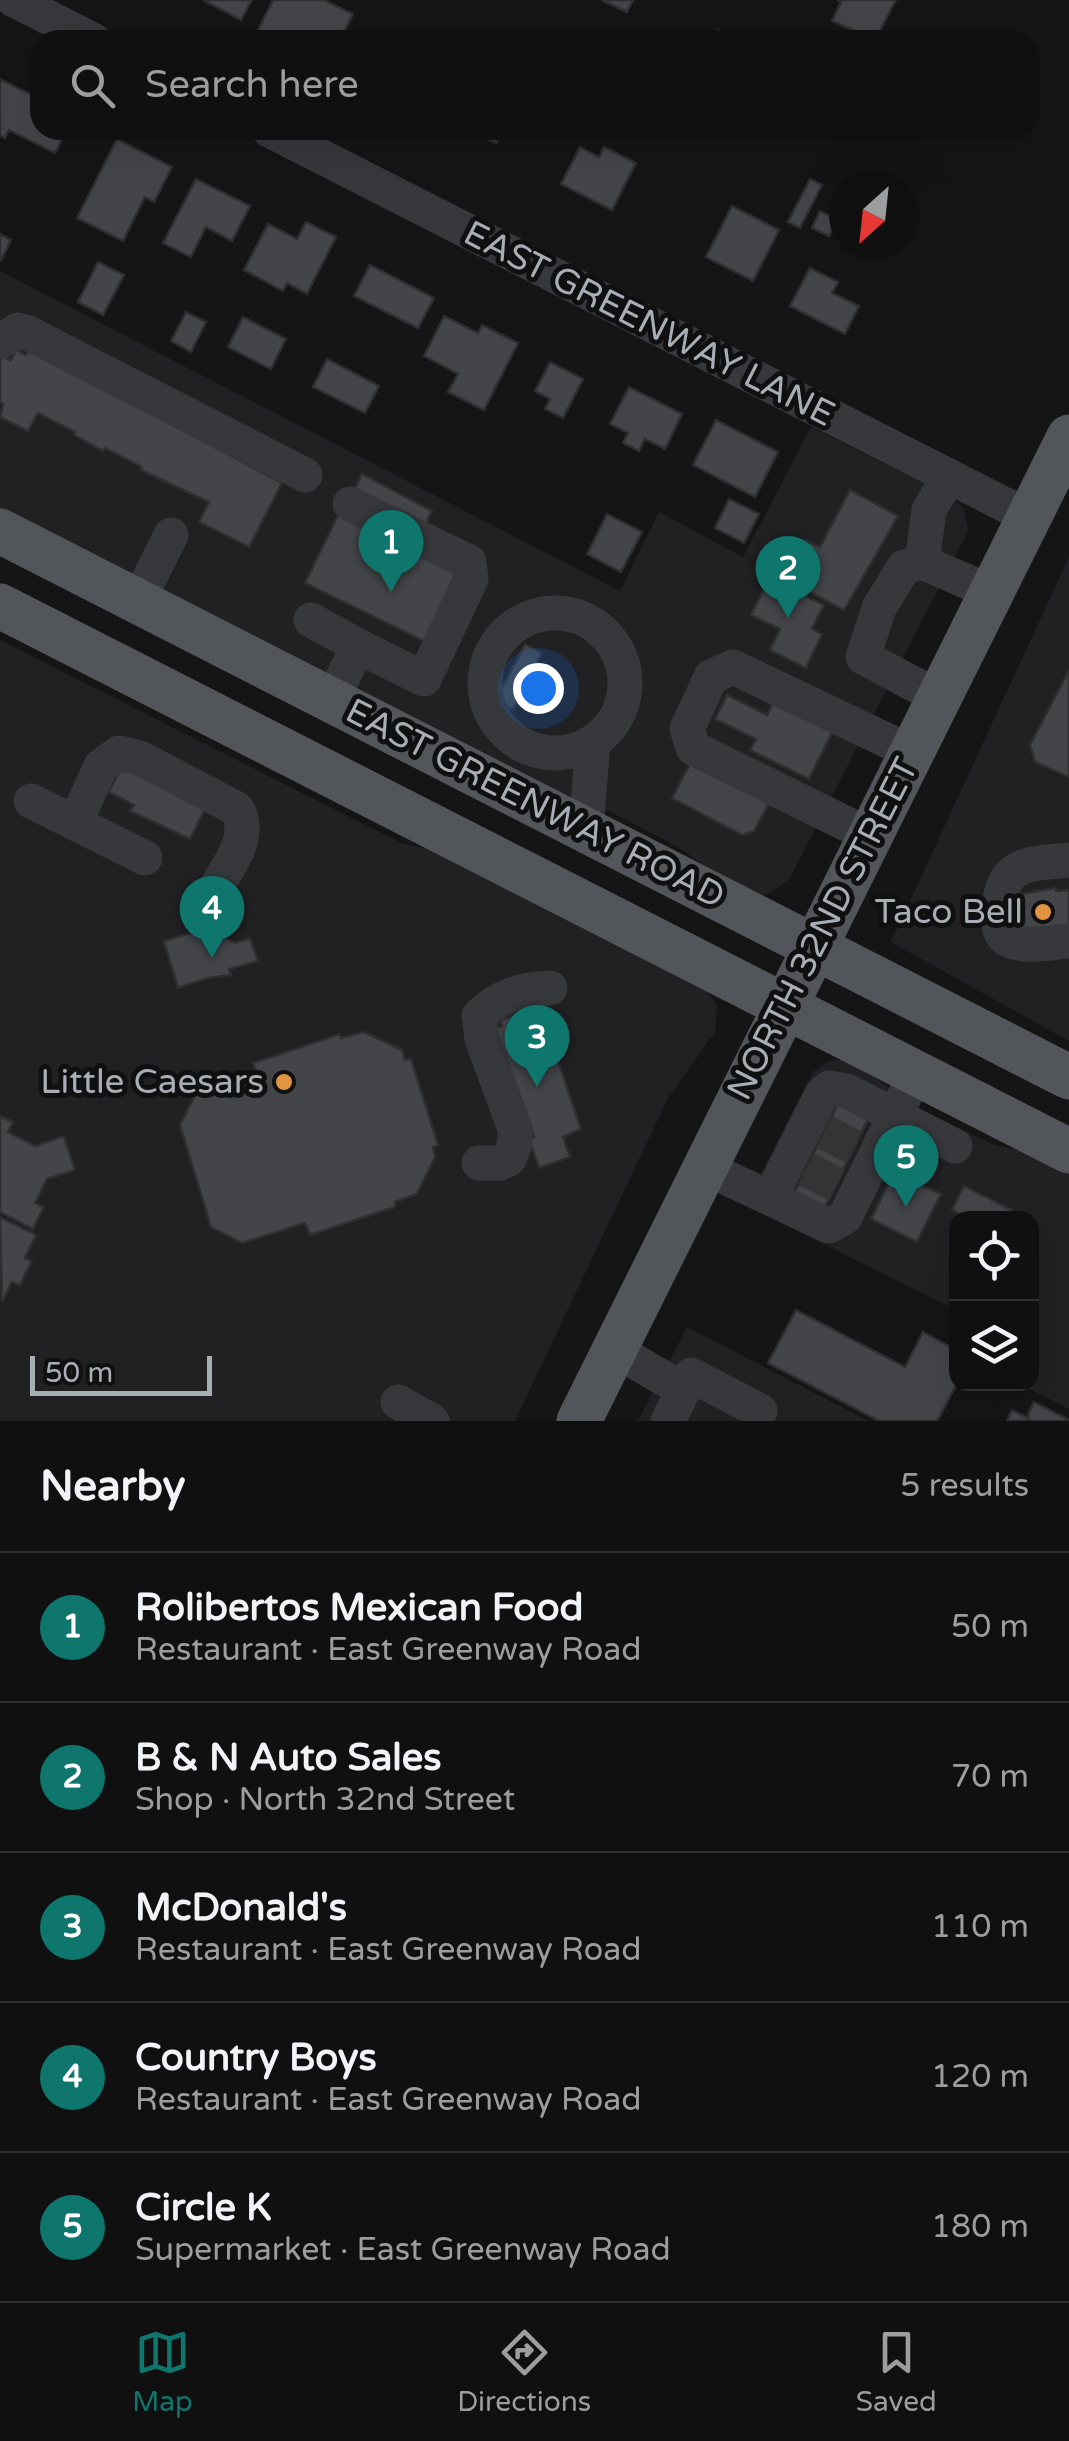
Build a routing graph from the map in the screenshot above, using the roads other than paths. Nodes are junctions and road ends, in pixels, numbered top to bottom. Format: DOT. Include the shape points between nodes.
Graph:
graph roads {
  1 [pos="14,0"];
  2 [pos="73,30"];
  3 [pos="289,140"];
  4 [pos="0,342"];
  5 [pos="1069,438"];
  6 [pos="305,475"];
  7 [pos="949,477"];
  8 [pos="350,504"];
  9 [pos="1029,517"];
  10 [pos="0,532"];
  11 [pos="171,536"];
  12 [pos="922,562"];
  13 [pos="991,592"];
  14 [pos="138,602"];
  15 [pos="0,606"];
  16 [pos="310,620"];
  17 [pos="358,646"];
  18 [pos="106,660"];
  19 [pos="938,698"];
  20 [pos="332,700"];
  21 [pos="509,735"];
  22 [pos="594,742"];
  23 [pos="911,752"];
  24 [pos="463,767"];
  25 [pos="31,801"];
  26 [pos="74,823"];
  27 [pos="426,823"];
  28 [pos="586,830"];
  29 [pos="869,835"];
  30 [pos="145,858"];
  31 [pos="1069,860"];
  32 [pos="214,891"];
  33 [pos="1069,941"];
  34 [pos="813,947"];
  35 [pos="550,988"];
  36 [pos="784,1006"];
  37 [pos="916,1073"];
  38 [pos="1069,1077"];
  39 [pos="894,1116"];
  40 [pos="840,1140"];
  41 [pos="955,1146"];
  42 [pos="1069,1151"];
  43 [pos="479,1163"];
  44 [pos="704,1168"];
  45 [pos="822,1177"];
  46 [pos="770,1198"];
  47 [pos="615,1350"];
  48 [pos="398,1402"];
  49 [pos="676,1405"];
  50 [pos="749,1412"];
  51 [pos="432,1421"];
  52 [pos="580,1421"];
  1 -- 2 [label="street"];
  3 -- 7 [label="street, EAST GREENWAY LANE"];
  4 -- 6 [label="street" via="18,330 28,332"];
  5 -- 9 [label="main road, NORTH 32ND STREET"];
  7 -- 9 [label="street, EAST GREENWAY LANE"];
  7 -- 12 [label="street" via="929,510"];
  8 -- 17 [label="street" via="469,562 472,578 424,679"];
  9 -- 13 [label="main road, NORTH 32ND STREET"];
  10 -- 14 [label="main road, EAST GREENWAY ROAD"];
  11 -- 14 [label="street"];
  12 -- 13 [label="street"];
  12 -- 19 [label="street" via="904,567 879,608 863,657"];
  13 -- 19 [label="main road, NORTH 32ND STREET"];
  14 -- 18 [label="main road"];
  14 -- 20 [label="main road, EAST GREENWAY ROAD"];
  15 -- 18 [label="main road, EAST GREENWAY ROAD"];
  16 -- 17 [label="street"];
  17 -- 20 [label="street"];
  18 -- 27 [label="main road, EAST GREENWAY ROAD"];
  19 -- 23 [label="main road, NORTH 32ND STREET"];
  20 -- 24 [label="main road, EAST GREENWAY ROAD"];
  21 -- 22 [label="street" via="550,752"];
  21 -- 22 [label="street" via="484,698 494,653 523,620 569,614 591,622 622,658 622,705"];
  21 -- 24 [label="street"];
  22 -- 28 [label="street"];
  23 -- 29 [label="main road, NORTH 32ND STREET"];
  23 -- 29 [label="street" via="734,667 711,677 687,729 693,748"];
  24 -- 27 [label="main road"];
  24 -- 28 [label="main road, EAST GREENWAY ROAD"];
  25 -- 26 [label="street"];
  26 -- 30 [label="street"];
  26 -- 32 [label="street" via="101,766 119,753 140,758 237,809 242,837"];
  27 -- 36 [label="main road, EAST GREENWAY ROAD"];
  28 -- 34 [label="main road, EAST GREENWAY ROAD"];
  29 -- 34 [label="main road, NORTH 32ND STREET"];
  31 -- 33 [label="street" via="1015,870 1000,894 998,918 1001,932 1020,944"];
  34 -- 36 [label="main road, NORTH 32ND STREET"];
  34 -- 38 [label="main road, EAST GREENWAY ROAD"];
  35 -- 43 [label="street" via="494,1001 479,1016 515,1143 509,1159"];
  36 -- 37 [label="main road, EAST GREENWAY ROAD"];
  36 -- 44 [label="main road, NORTH 32ND STREET"];
  37 -- 39 [label="street"];
  37 -- 42 [label="main road, EAST GREENWAY ROAD"];
  39 -- 40 [label="street"];
  39 -- 40 [label="street" via="829,1088 822,1094"];
  39 -- 41 [label="street"];
  40 -- 45 [label="street"];
  40 -- 45 [label="street"];
  44 -- 46 [label="street"];
  44 -- 47 [label="main road, NORTH 32ND STREET"];
  45 -- 46 [label="street"];
  45 -- 46 [label="street" via="845,1217 830,1226"];
  47 -- 49 [label="street"];
  47 -- 52 [label="main road, NORTH 32ND STREET"];
  48 -- 51 [label="street"];
  49 -- 50 [label="street" via="691,1376"];
}
